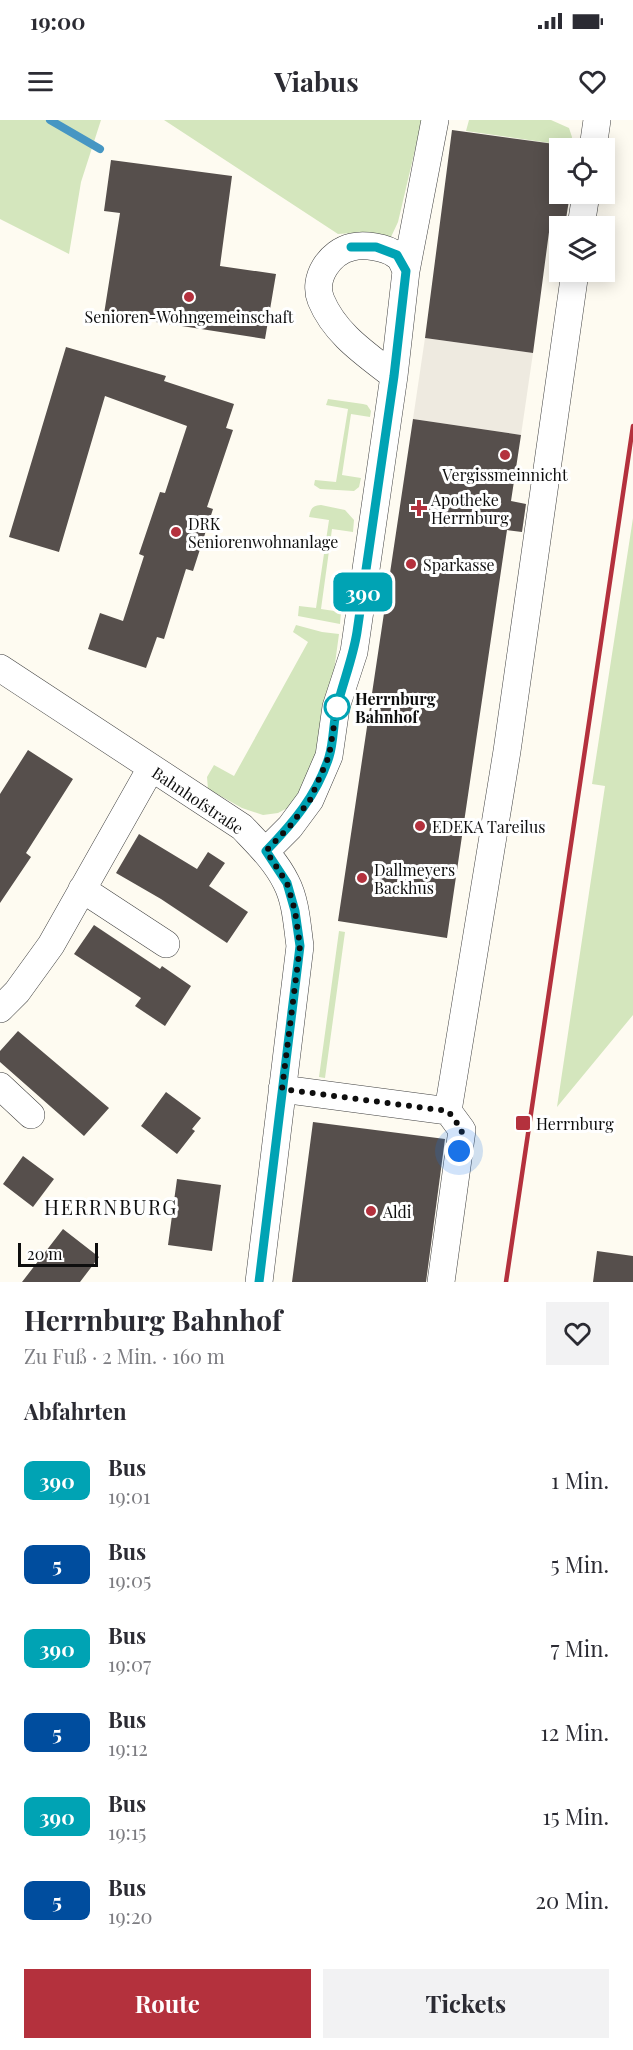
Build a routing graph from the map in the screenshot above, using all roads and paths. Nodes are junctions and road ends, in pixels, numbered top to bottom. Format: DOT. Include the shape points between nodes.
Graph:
graph roads {
  1 [pos="435,120"];
  2 [pos="597,120"];
  3 [pos="594,138"];
  4 [pos="406,271"];
  5 [pos="574,282"];
  6 [pos="394,376"];
  7 [pos="0,668"];
  8 [pos="151,768"];
  9 [pos="266,851"];
  10 [pos="82,889"];
  11 [pos="166,944"];
  12 [pos="0,1010"];
  13 [pos="0,1086"];
  14 [pos="282,1089"];
  15 [pos="448,1111"];
  16 [pos="31,1115"];
  17 [pos="259,1282"];
  18 [pos="441,1282"];
  1 -- 4 [label="street"];
  2 -- 3 [label="street"];
  4 -- 6 [label="street"];
  4 -- 6 [label="street" via="397,255 376,247 351,247 330,259 319,275 320,299 345,338"];
  5 -- 15 [label="street" via="507,751"];
  6 -- 9 [label="street" via="354,652 336,707 329,756 310,800"];
  7 -- 8 [label="street, Bahnhofstraße"];
  8 -- 9 [label="street, Bahnhofstraße" via="242,827"];
  8 -- 10 [label="street"];
  9 -- 14 [label="street, Bahnhofstraße" via="287,883 300,946"];
  10 -- 11 [label="street"];
  10 -- 12 [label="street" via="51,945"];
  13 -- 16 [label="street"];
  14 -- 15 [label="street"];
  14 -- 17 [label="street, Bahnhofstraße"];
  15 -- 18 [label="street" via="462,1130"];
}
